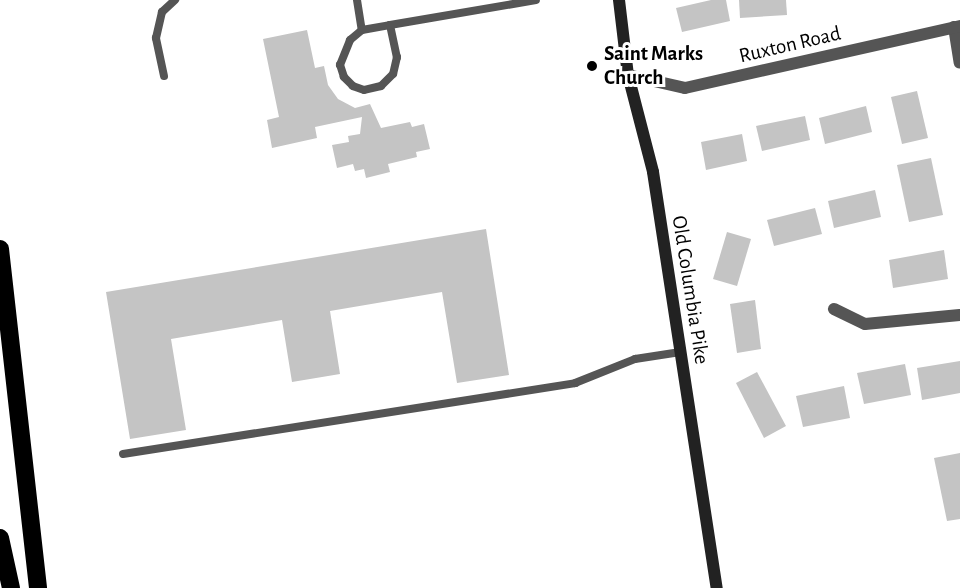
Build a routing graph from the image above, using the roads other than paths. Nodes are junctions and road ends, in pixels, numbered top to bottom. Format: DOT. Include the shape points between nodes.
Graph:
graph roads {
  1 [pos="176,0"];
  2 [pos="357,0"];
  3 [pos="536,0"];
  4 [pos="619,0"];
  5 [pos="390,25"];
  6 [pos="957,26"];
  7 [pos="362,30"];
  8 [pos="960,63"];
  9 [pos="164,75"];
  10 [pos="628,75"];
  11 [pos="0,249"];
  12 [pos="834,309"];
  13 [pos="960,315"];
  14 [pos="680,352"];
  15 [pos="123,454"];
  16 [pos="0,538"];
  17 [pos="11,588"];
  18 [pos="38,588"];
  19 [pos="717,588"];
  1 -- 9 [label="lane" via="162,12 156,38"];
  2 -- 7 [label="lane"];
  3 -- 5 [label="lane"];
  4 -- 10 [label="main road, Old Columbia Pike"];
  5 -- 7 [label="lane"];
  5 -- 7 [label="lane" via="397,57 393,74 381,86 364,90 344,77 340,65 350,39"];
  6 -- 8 [label="street"];
  6 -- 10 [label="street, Ruxton Road" via="685,88"];
  10 -- 14 [label="main road, Old Columbia Pike" via="652,172"];
  11 -- 18 [label="highway"];
  12 -- 13 [label="street" via="865,324"];
  14 -- 15 [label="lane" via="635,359 575,383"];
  14 -- 19 [label="main road, Old Columbia Pike"];
  16 -- 17 [label="highway"];
}
